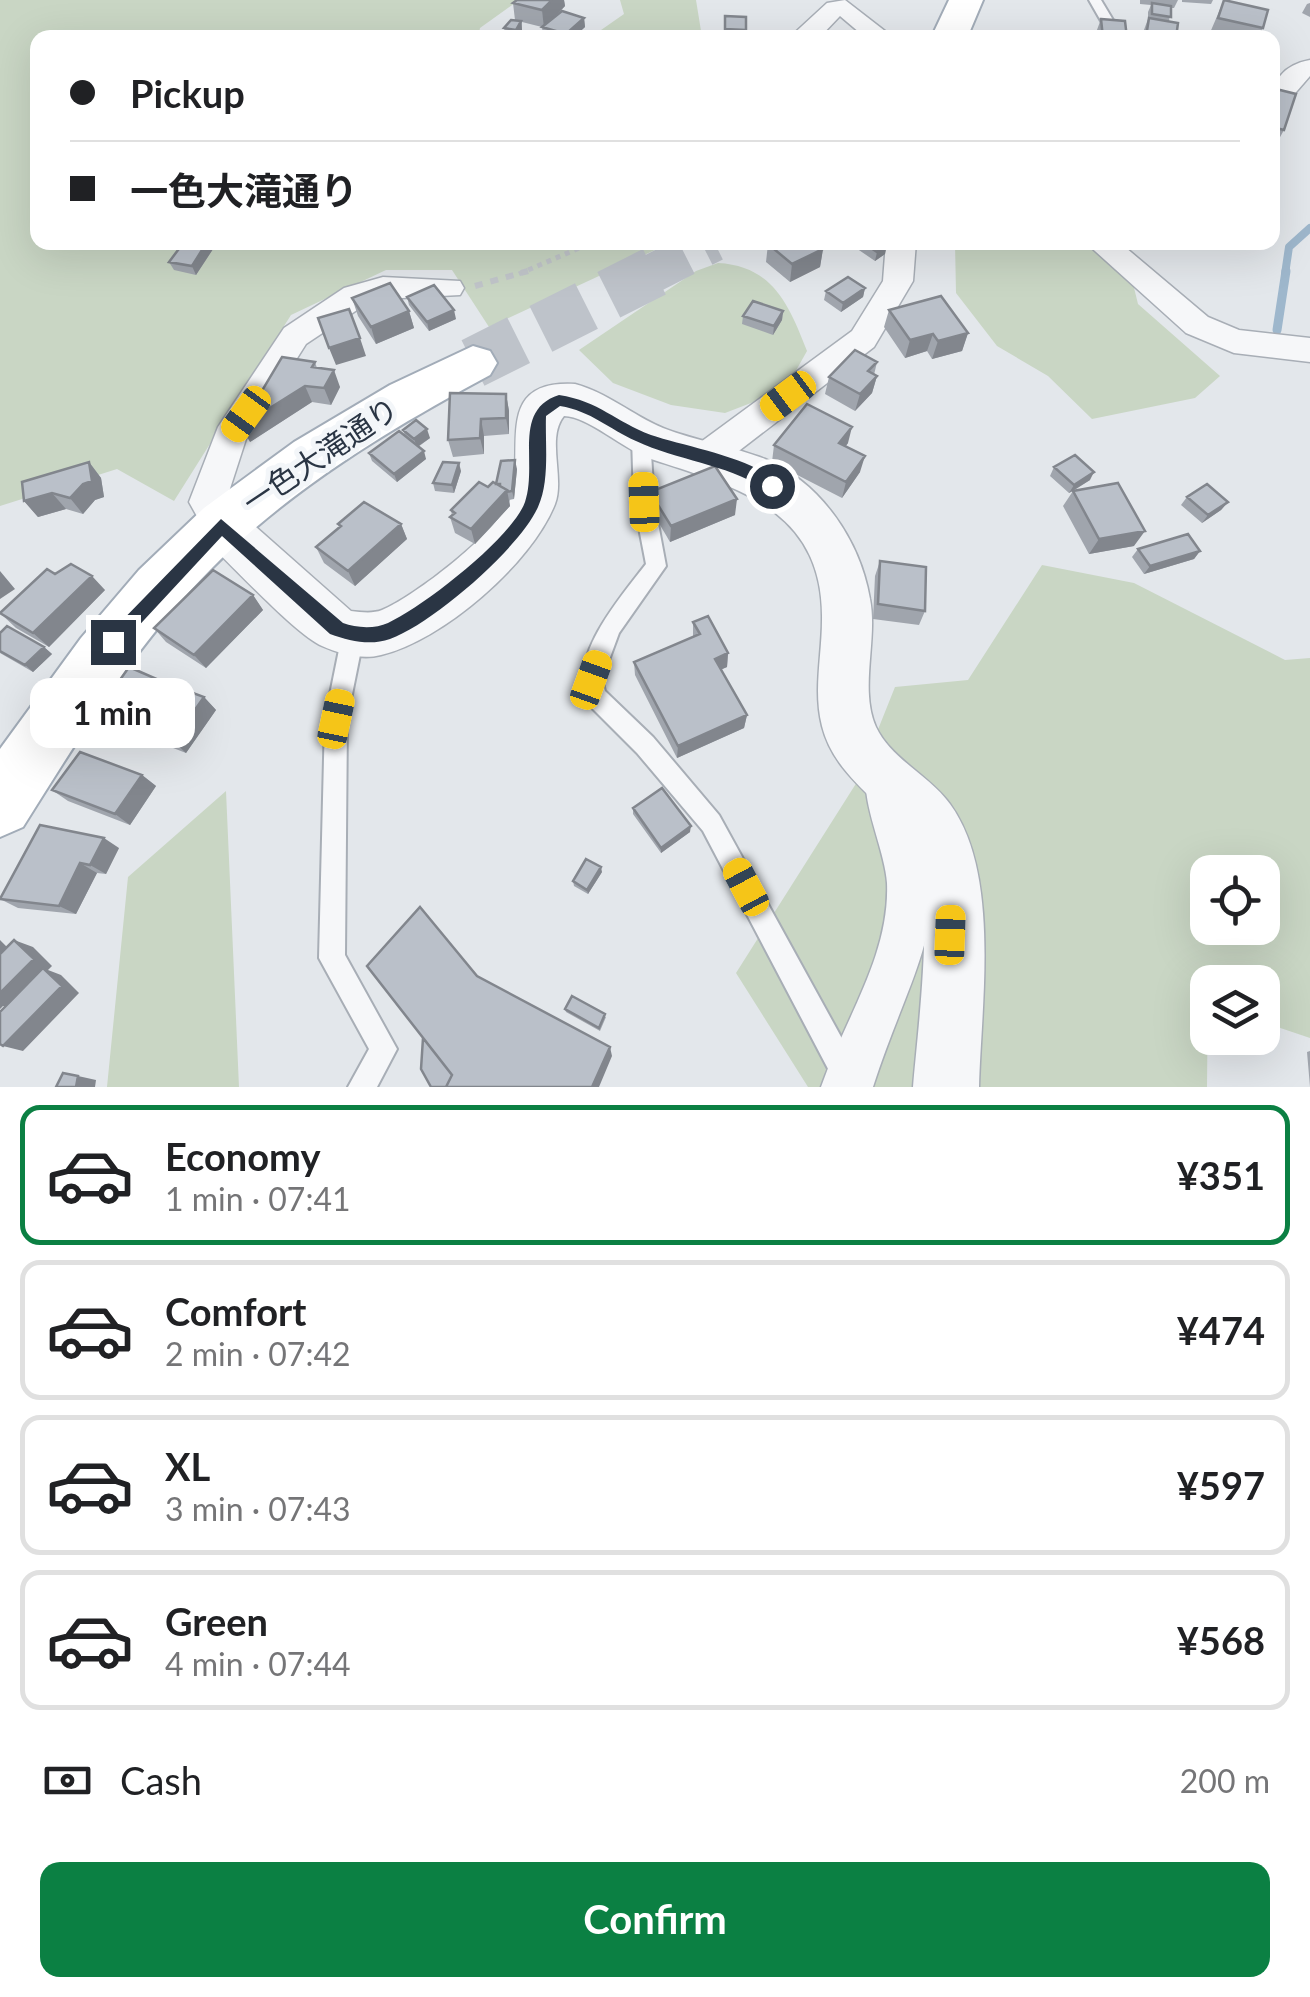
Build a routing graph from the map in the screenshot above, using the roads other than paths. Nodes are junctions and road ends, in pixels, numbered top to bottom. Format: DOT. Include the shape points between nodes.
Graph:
graph roads {
  1 [pos="966,0"];
  2 [pos="1095,0"];
  3 [pos="837,3"];
  4 [pos="1110,26"];
  5 [pos="819,30"];
  6 [pos="872,30"];
  7 [pos="953,30"];
  8 [pos="1310,68"];
  9 [pos="1280,94"];
  10 [pos="901,250"];
  11 [pos="1109,250"];
  12 [pos="449,288"];
  13 [pos="1310,350"];
  14 [pos="474,363"];
  15 [pos="641,437"];
  16 [pos="706,457"];
  17 [pos="221,525"];
  18 [pos="353,635"];
  19 [pos="882,773"];
  20 [pos="0,805"];
  21 [pos="848,1084"];
  22 [pos="362,1087"];
  23 [pos="946,1087"];
  1 -- 7 [label="main road"];
  2 -- 4 [label="lane"];
  3 -- 5 [label="street"];
  3 -- 6 [label="street"];
  8 -- 9 [label="street" via="1299,70"];
  10 -- 16 [label="street" via="898,281 863,339"];
  11 -- 13 [label="street" via="1197,324 1234,341"];
  12 -- 17 [label="street" via="383,288 355,296 295,336 230,436 207,502"];
  14 -- 17 [label="main road, 一色大滝通り" via="338,438"];
  15 -- 16 [label="street"];
  15 -- 18 [label="street" via="575,400 546,405 539,415 532,504 516,530 426,610 386,632"];
  15 -- 21 [label="lane" via="656,566 610,628 591,680 595,696 711,823"];
  16 -- 19 [label="street" via="754,474 791,498 819,529 837,562 846,603 848,718 856,742"];
  17 -- 18 [label="street" via="336,629"];
  17 -- 20 [label="main road, 一色大滝通り" via="113,642"];
  18 -- 22 [label="lane" via="336,719 332,958 384,1049"];
  19 -- 21 [label="street" via="904,844 910,900 899,960"];
  19 -- 23 [label="street" via="932,826 947,854"];
}
